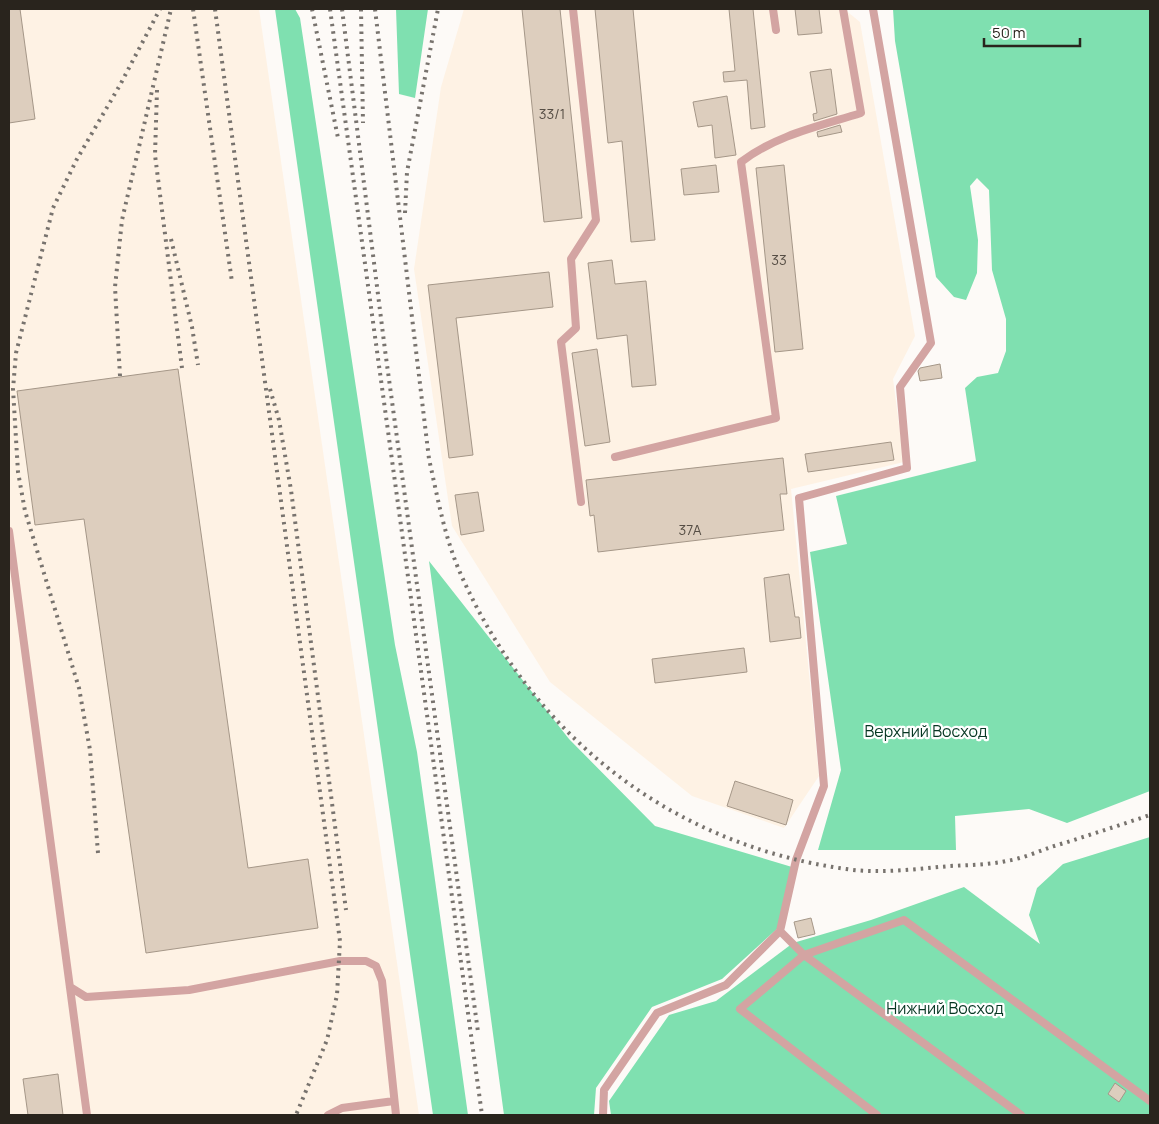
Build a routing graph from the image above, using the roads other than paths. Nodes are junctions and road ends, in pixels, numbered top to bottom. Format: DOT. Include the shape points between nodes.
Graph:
graph roads {
  1 [pos="572,9"];
  2 [pos="773,9"];
  3 [pos="843,9"];
  4 [pos="873,9"];
  5 [pos="776,30"];
  6 [pos="615,457"];
  7 [pos="580,502"];
  8 [pos="9,531"];
  9 [pos="13,594"];
  10 [pos="780,931"];
  11 [pos="804,955"];
  12 [pos="70,987"];
  13 [pos="394,1100"];
  14 [pos="1150,1101"];
  15 [pos="87,1115"];
  16 [pos="328,1115"];
  17 [pos="396,1115"];
  18 [pos="603,1115"];
  19 [pos="877,1115"];
  20 [pos="1021,1115"];
  1 -- 7 [label="lane" via="596,220 571,259 576,328 561,342"];
  2 -- 5 [label="lane"];
  3 -- 6 [label="lane" via="861,113 762,146 741,162 776,418"];
  4 -- 10 [label="lane" via="931,344 900,386 907,468 799,498 824,786 796,860"];
  8 -- 9 [label="lane"];
  9 -- 12 [label="lane"];
  10 -- 11 [label="lane"];
  10 -- 18 [label="lane" via="726,984 656,1013 604,1090"];
  11 -- 14 [label="lane" via="904,920"];
  11 -- 19 [label="lane" via="740,1009"];
  11 -- 20 [label="lane"];
  12 -- 13 [label="lane" via="86,997 189,990 340,961 366,961 376,966 382,981"];
  12 -- 15 [label="lane"];
  13 -- 16 [label="lane" via="342,1108"];
  13 -- 17 [label="lane"];
}
